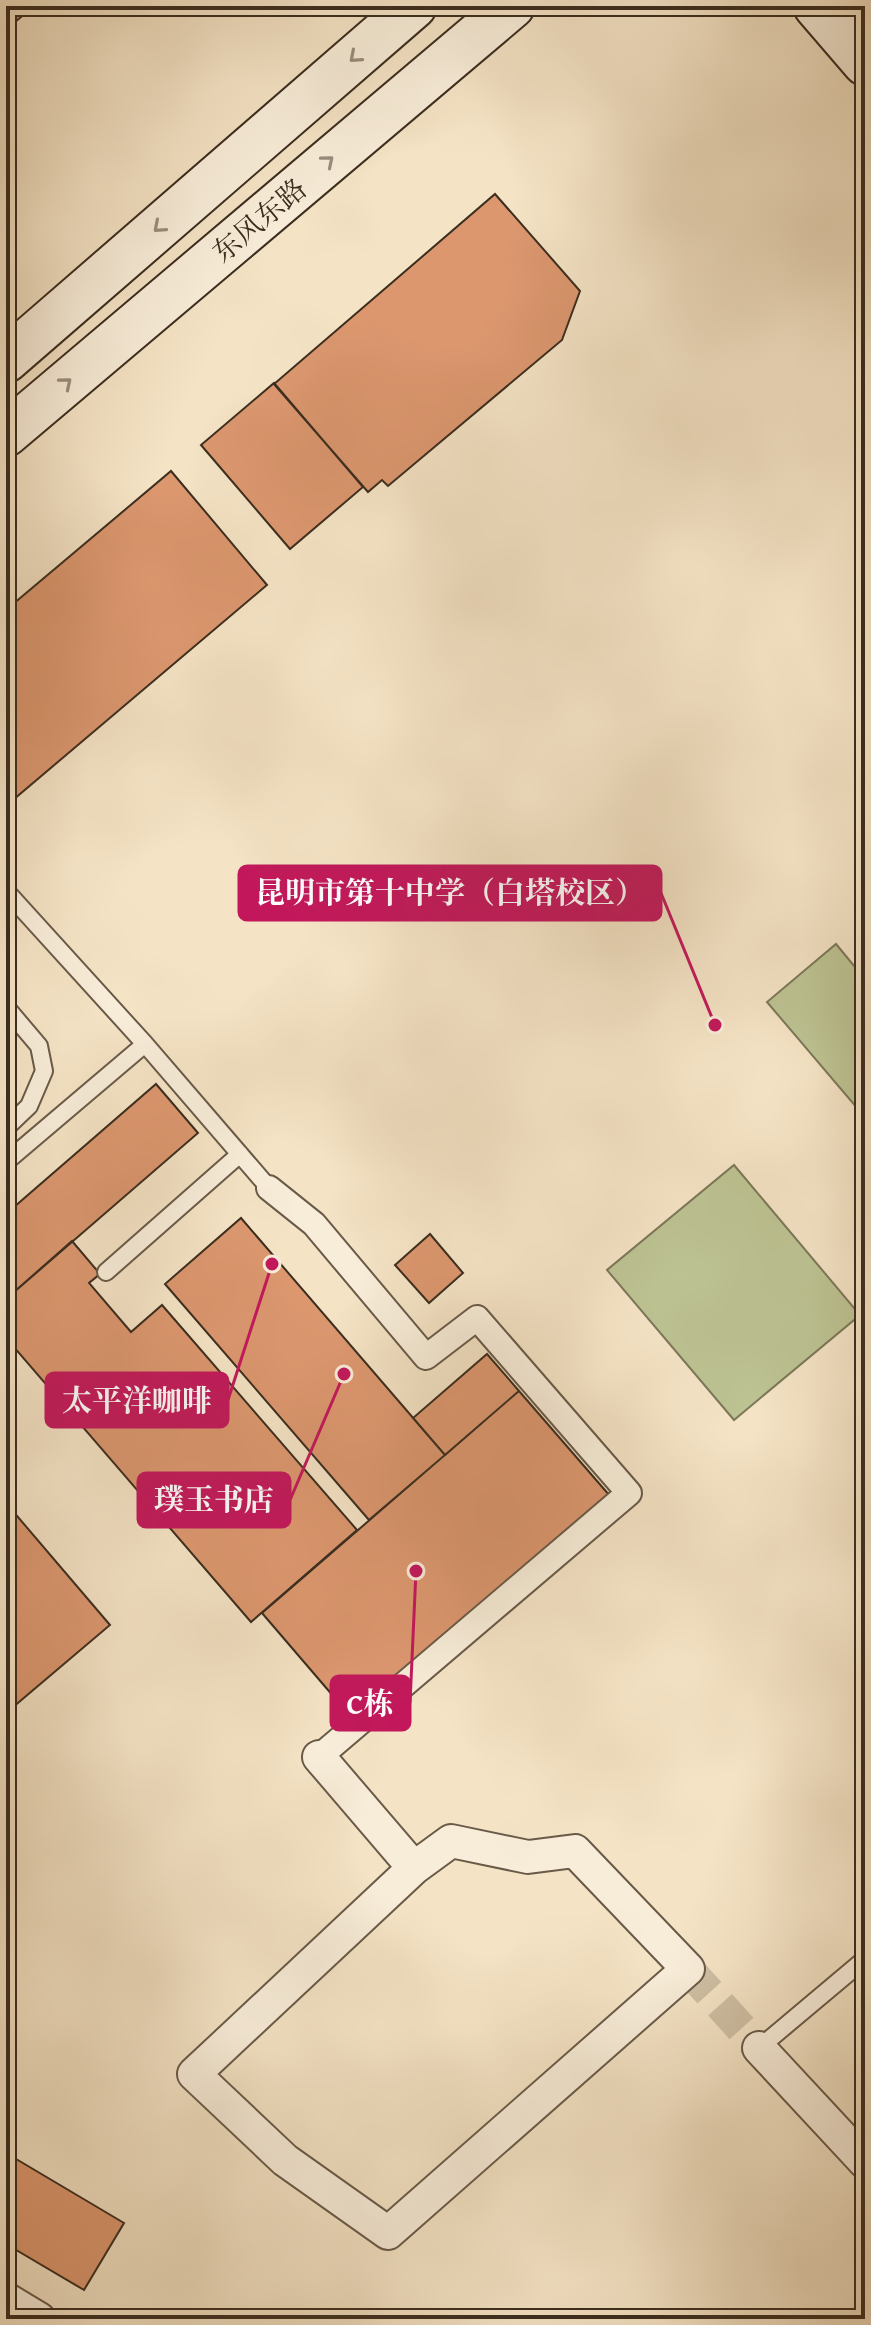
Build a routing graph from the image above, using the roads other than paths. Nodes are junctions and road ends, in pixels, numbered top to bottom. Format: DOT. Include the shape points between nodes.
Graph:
graph roads {
  1 [pos="414,6"];
  2 [pos="512,6"];
  3 [pos="816,6"];
  4 [pos="865,63"];
  5 [pos="6,360"];
  6 [pos="6,434"];
  7 [pos="6,891"];
  8 [pos="6,1007"];
  9 [pos="145,1044"];
  10 [pos="6,1128"];
  11 [pos="240,1154"];
  12 [pos="6,1162"];
  13 [pos="269,1188"];
  14 [pos="106,1272"];
  15 [pos="319,1757"];
  16 [pos="414,1868"];
  17 [pos="865,1959"];
  18 [pos="759,2048"];
  19 [pos="865,2162"];
  20 [pos="6,2299"];
  21 [pos="39,2319"];
  1 -- 5 [label="main road, one-way"];
  6 -- 2 [label="main road, 东风东路, one-way"];
  3 -- 4 [label="main road"];
  7 -- 9 [label="lane"];
  8 -- 10 [label="lane" via="39,1046 44,1071 29,1106"];
  9 -- 11 [label="lane"];
  9 -- 12 [label="lane"];
  11 -- 13 [label="lane"];
  11 -- 14 [label="lane"];
  13 -- 15 [label="street" via="314,1224 426,1357 477,1318 629,1493"];
  15 -- 16 [label="street"];
  16 -- 16 [label="street" via="194,2074 285,2160 388,2233 688,1969 575,1851 528,1857 451,1841"];
  17 -- 18 [label="lane"];
  18 -- 19 [label="street"];
  20 -- 21 [label="street"];
}
